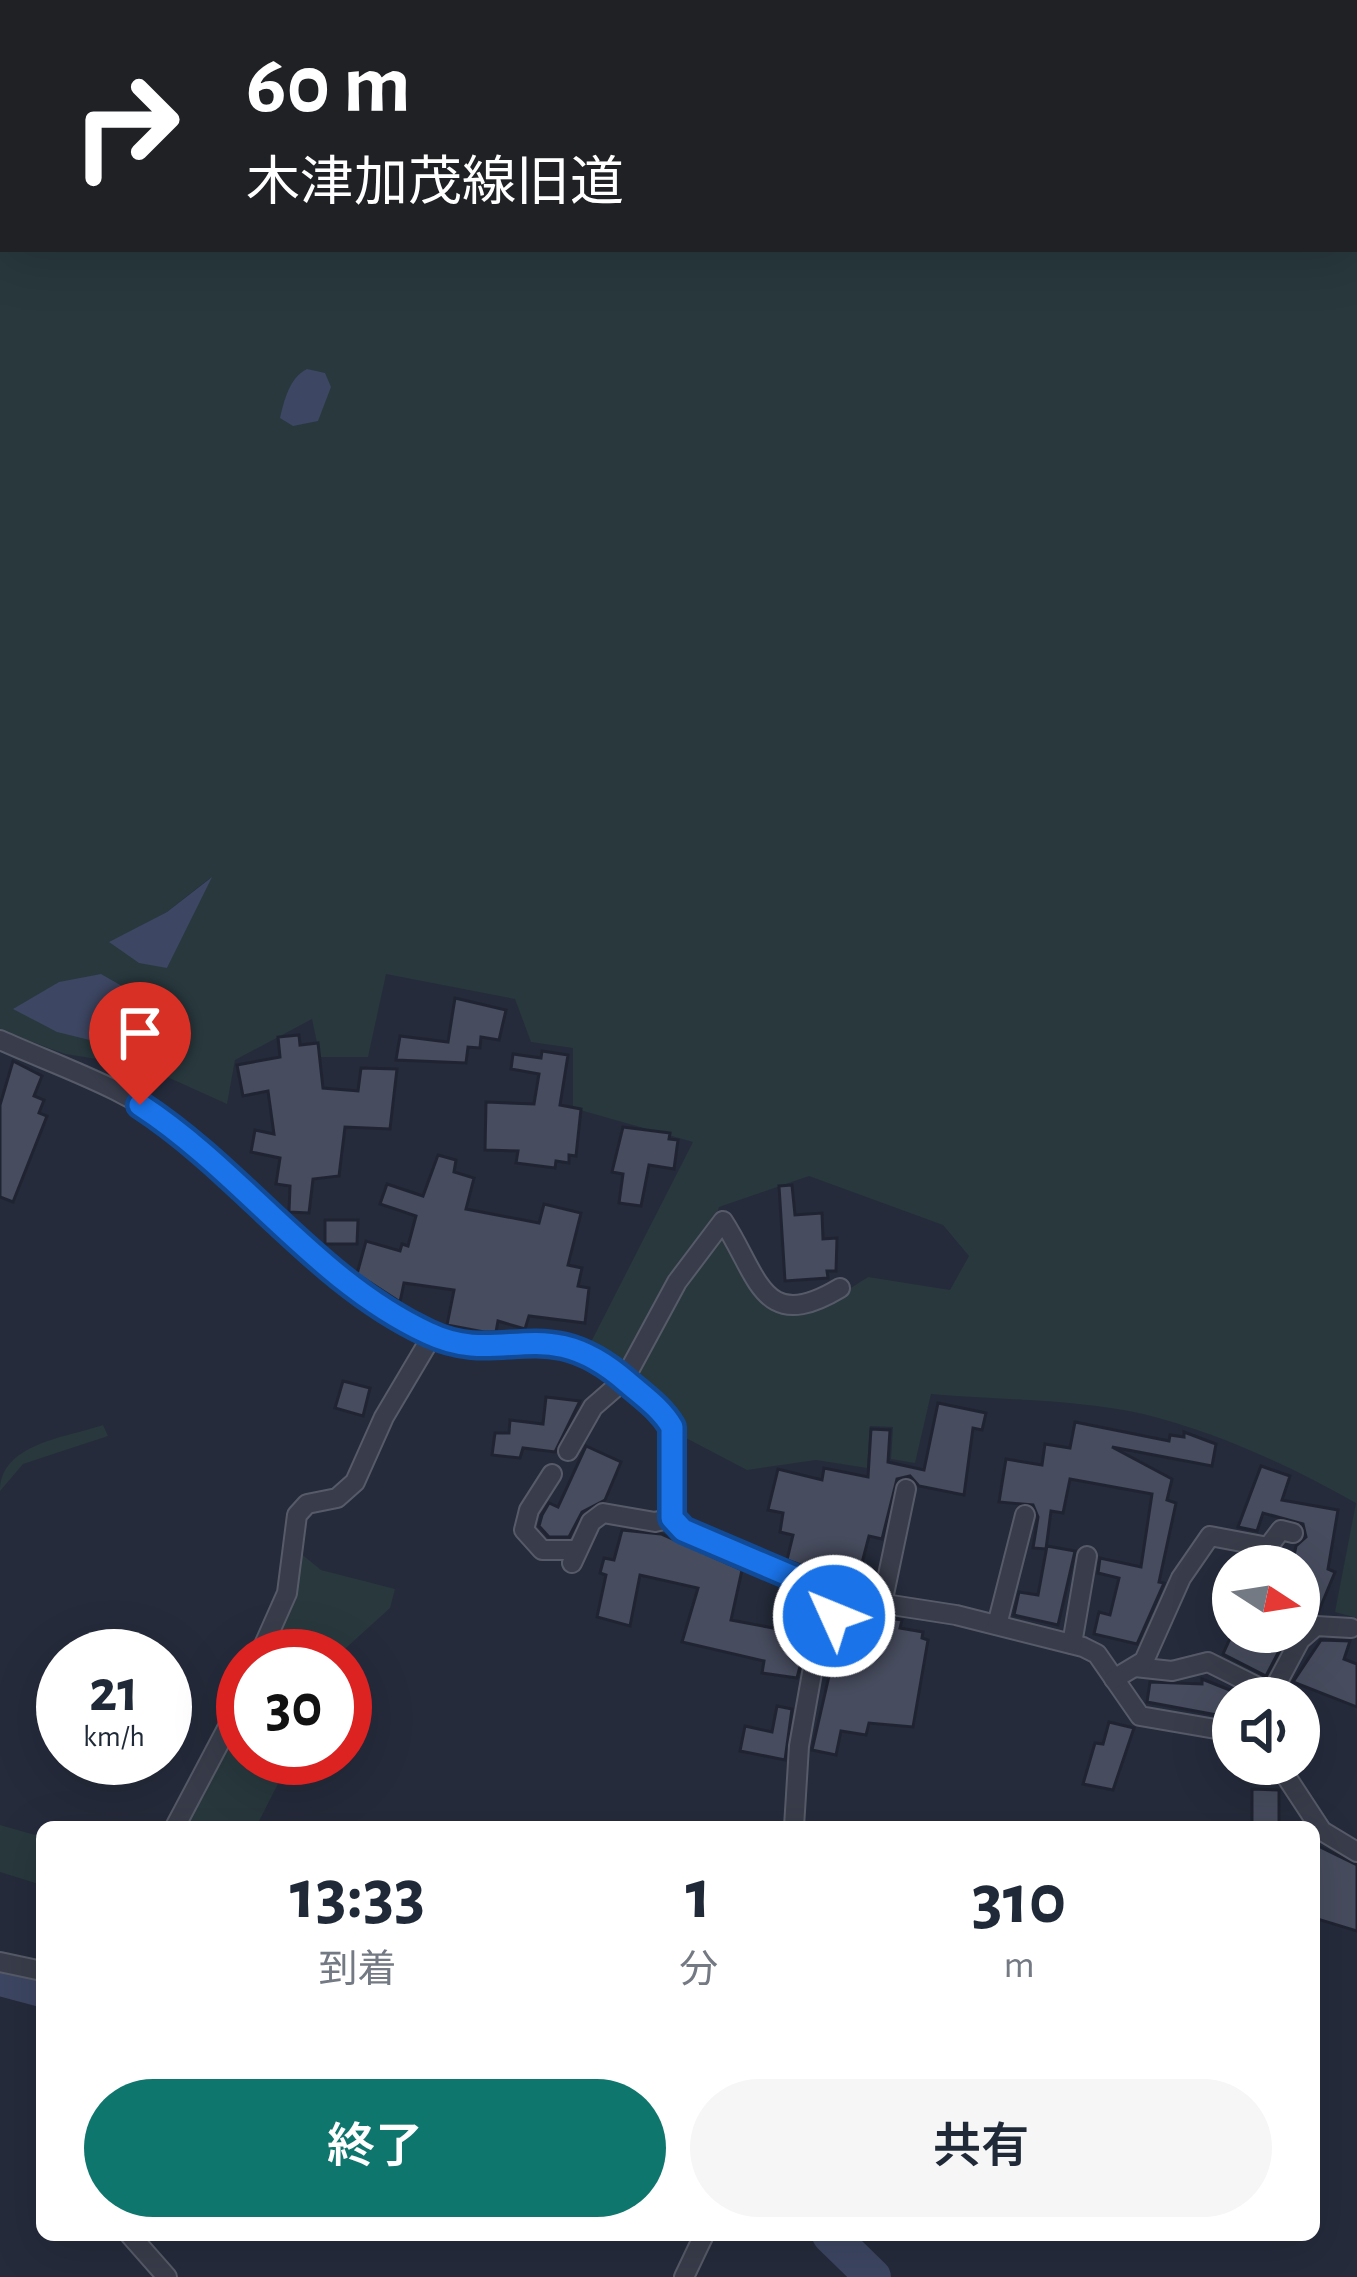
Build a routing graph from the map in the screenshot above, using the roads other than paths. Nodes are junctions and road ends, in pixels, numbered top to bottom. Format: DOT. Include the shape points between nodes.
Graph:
graph roads {
  1 [pos="0,1040"];
  2 [pos="840,1288"];
  3 [pos="432,1336"];
  4 [pos="624,1380"];
  5 [pos="568,1451"];
  6 [pos="552,1474"];
  7 [pos="906,1489"];
  8 [pos="1025,1515"];
  9 [pos="672,1518"];
  10 [pos="1293,1533"];
  11 [pos="1088,1556"];
  12 [pos="840,1597"];
  13 [pos="882,1604"];
  14 [pos="997,1625"];
  15 [pos="1351,1628"];
  16 [pos="271,1629"];
  17 [pos="1072,1644"];
  18 [pos="1135,1667"];
  19 [pos="1235,1677"];
  20 [pos="1280,1677"];
  21 [pos="1114,1679"];
  22 [pos="1212,1728"];
  23 [pos="216,1749"];
  24 [pos="1292,1785"];
  25 [pos="178,1821"];
  26 [pos="794,1821"];
  27 [pos="1315,1821"];
  28 [pos="1320,1828"];
  29 [pos="1357,1852"];
  30 [pos="0,1962"];
  31 [pos="36,1970"];
  32 [pos="135,2241"];
  33 [pos="701,2241"];
  34 [pos="167,2277"];
  35 [pos="684,2277"];
  1 -- 3 [label="street" via="177,1129 367,1300"];
  2 -- 4 [label="street" via="811,1306 761,1296 724,1222 676,1282"];
  3 -- 4 [label="street" via="564,1343"];
  3 -- 16 [label="street" via="355,1482 296,1515 287,1593"];
  4 -- 5 [label="street" via="593,1407"];
  4 -- 9 [label="street" via="666,1417 675,1436"];
  6 -- 9 [label="street" via="524,1530 542,1550 575,1557 603,1513"];
  7 -- 13 [label="street"];
  8 -- 14 [label="street"];
  9 -- 12 [label="street" via="717,1547"];
  10 -- 18 [label="street" via="1281,1530 1268,1547 1210,1536"];
  11 -- 17 [label="street"];
  12 -- 13 [label="street"];
  12 -- 26 [label="street" via="812,1673"];
  13 -- 14 [label="street"];
  14 -- 17 [label="street"];
  15 -- 20 [label="street" via="1316,1626"];
  17 -- 21 [label="street" via="1097,1654"];
  18 -- 19 [label="street" via="1172,1671 1208,1662"];
  18 -- 21 [label="street"];
  21 -- 22 [label="street" via="1140,1716"];
  23 -- 25 [label="street"];
  24 -- 27 [label="street"];
  28 -- 29 [label="street"];
  30 -- 31 [label="street"];
  32 -- 34 [label="street"];
  33 -- 35 [label="street"];
}
